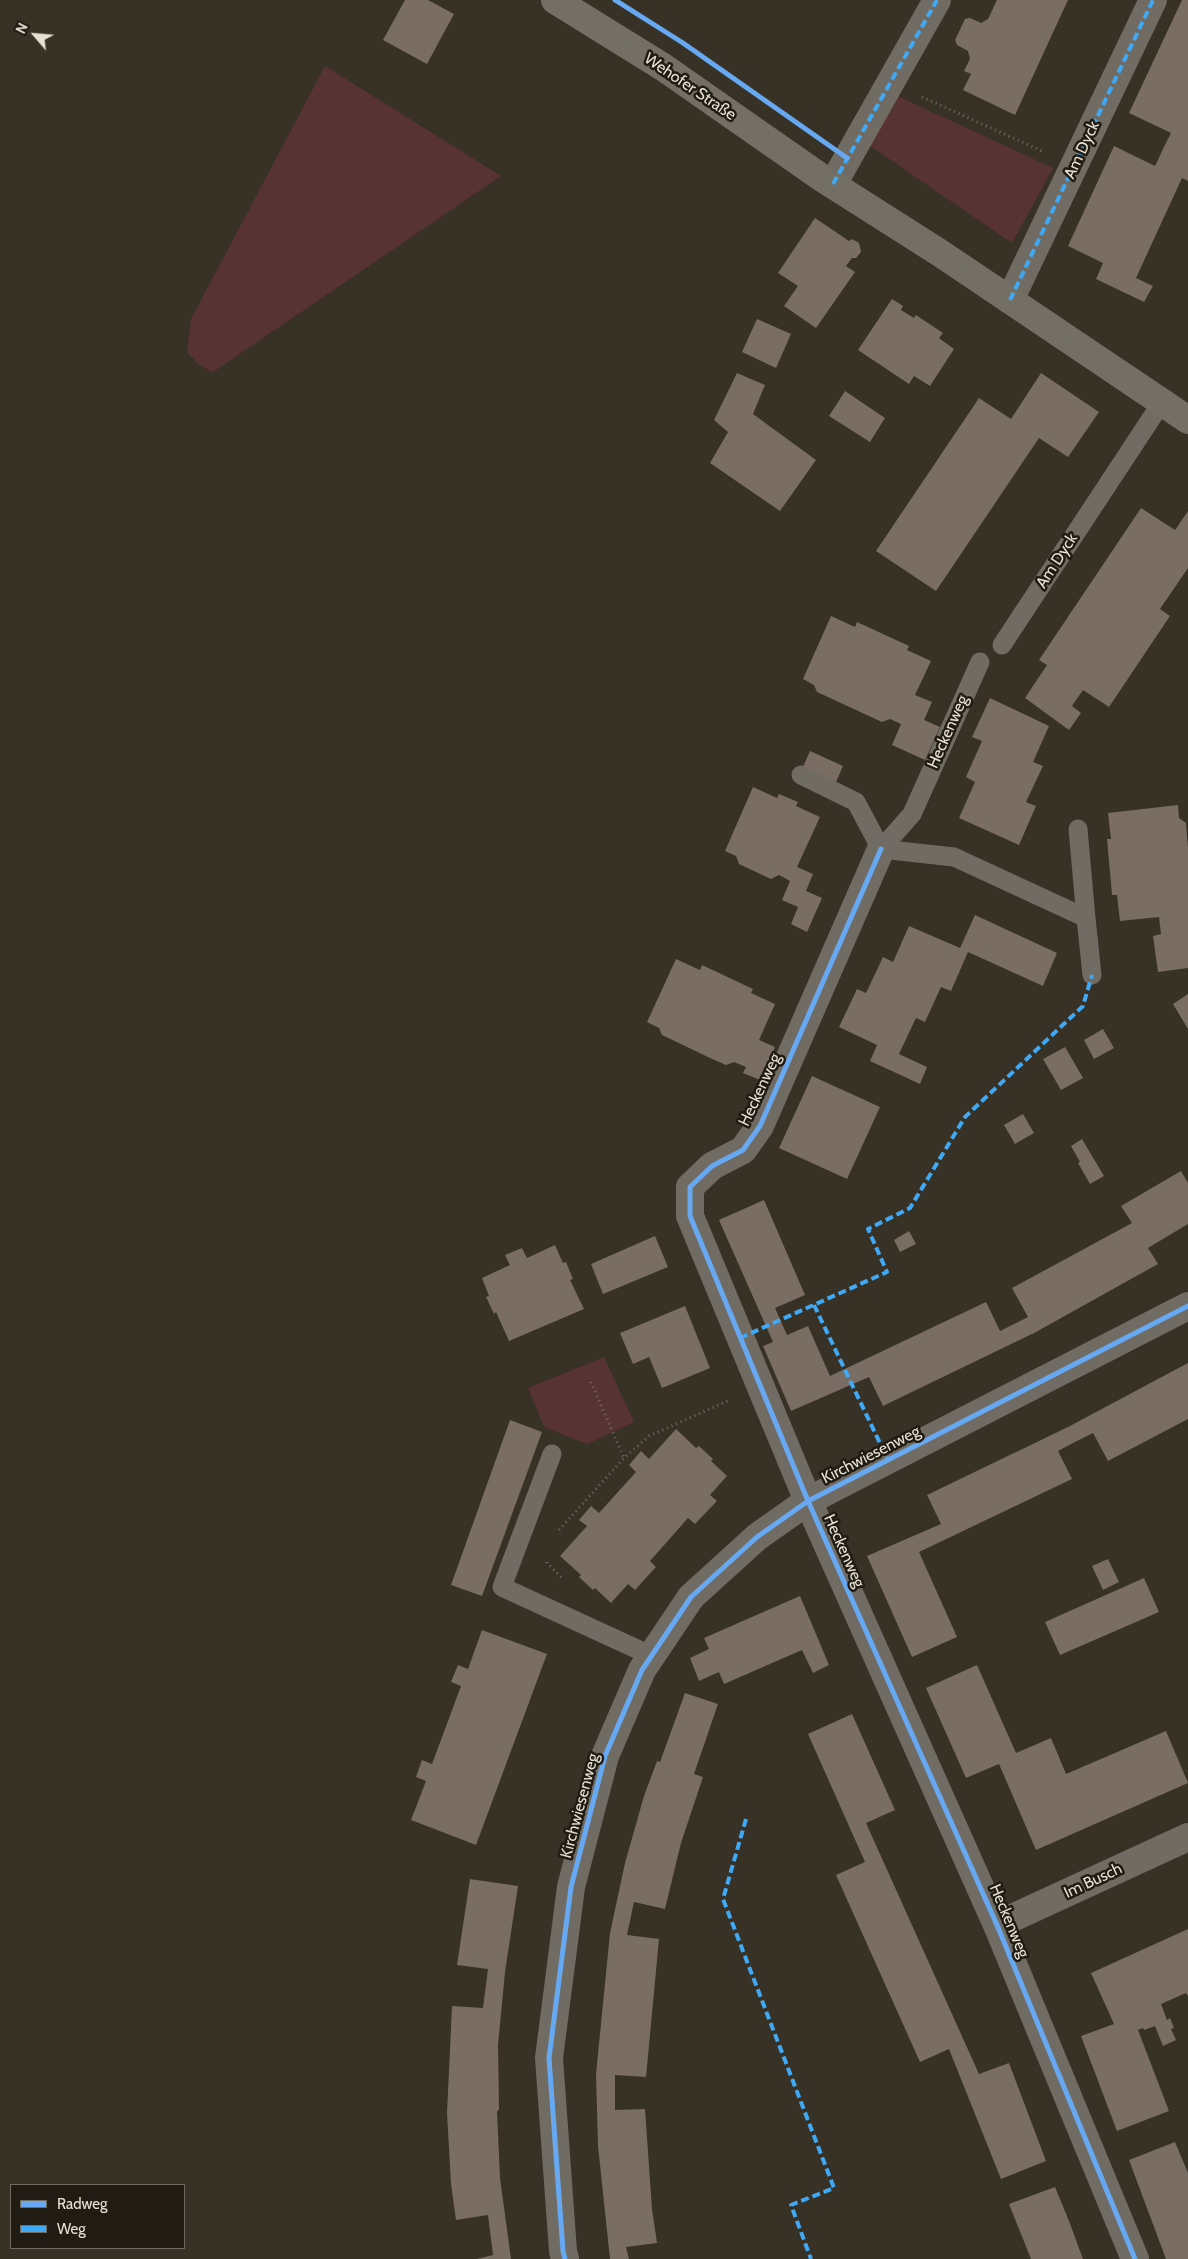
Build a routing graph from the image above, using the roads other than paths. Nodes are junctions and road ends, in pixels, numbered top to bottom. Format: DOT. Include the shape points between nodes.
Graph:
graph roads {
  1 [pos="555,0"];
  2 [pos="937,0"];
  3 [pos="1153,0"];
  4 [pos="828,181"];
  5 [pos="1010,300"];
  6 [pos="1162,402"];
  7 [pos="1188,420"];
  8 [pos="1002,645"];
  9 [pos="980,662"];
  10 [pos="801,776"];
  11 [pos="1078,829"];
  12 [pos="881,849"];
  13 [pos="1086,918"];
  14 [pos="1092,975"];
  15 [pos="1188,1306"];
  16 [pos="552,1454"];
  17 [pos="808,1501"];
  18 [pos="652,1656"];
  19 [pos="1188,1837"];
  20 [pos="997,1924"];
  21 [pos="565,2259"];
  22 [pos="1135,2259"];
  1 -- 4 [label="main road, Wehofer Straße" via="663,67"];
  2 -- 4 [label="street"];
  3 -- 5 [label="street, Am Dyck"];
  4 -- 5 [label="main road"];
  5 -- 6 [label="main road"];
  6 -- 7 [label="main road"];
  6 -- 8 [label="lane, Am Dyck"];
  9 -- 12 [label="lane, Heckenweg" via="912,814"];
  10 -- 12 [label="lane" via="856,802"];
  11 -- 13 [label="lane"];
  12 -- 13 [label="lane" via="954,857"];
  12 -- 17 [label="street, Heckenweg" via="760,1126 743,1150 712,1166 690,1187 690,1216"];
  13 -- 14 [label="lane"];
  15 -- 17 [label="street, Kirchwiesenweg"];
  16 -- 18 [label="lane" via="502,1587"];
  17 -- 18 [label="street, Kirchwiesenweg" via="758,1537 691,1597"];
  17 -- 20 [label="street, Heckenweg"];
  18 -- 21 [label="street, Kirchwiesenweg" via="642,1670 605,1756 571,1887 549,2058"];
  19 -- 20 [label="street, Im Busch"];
  20 -- 22 [label="street, Heckenweg"];
}
